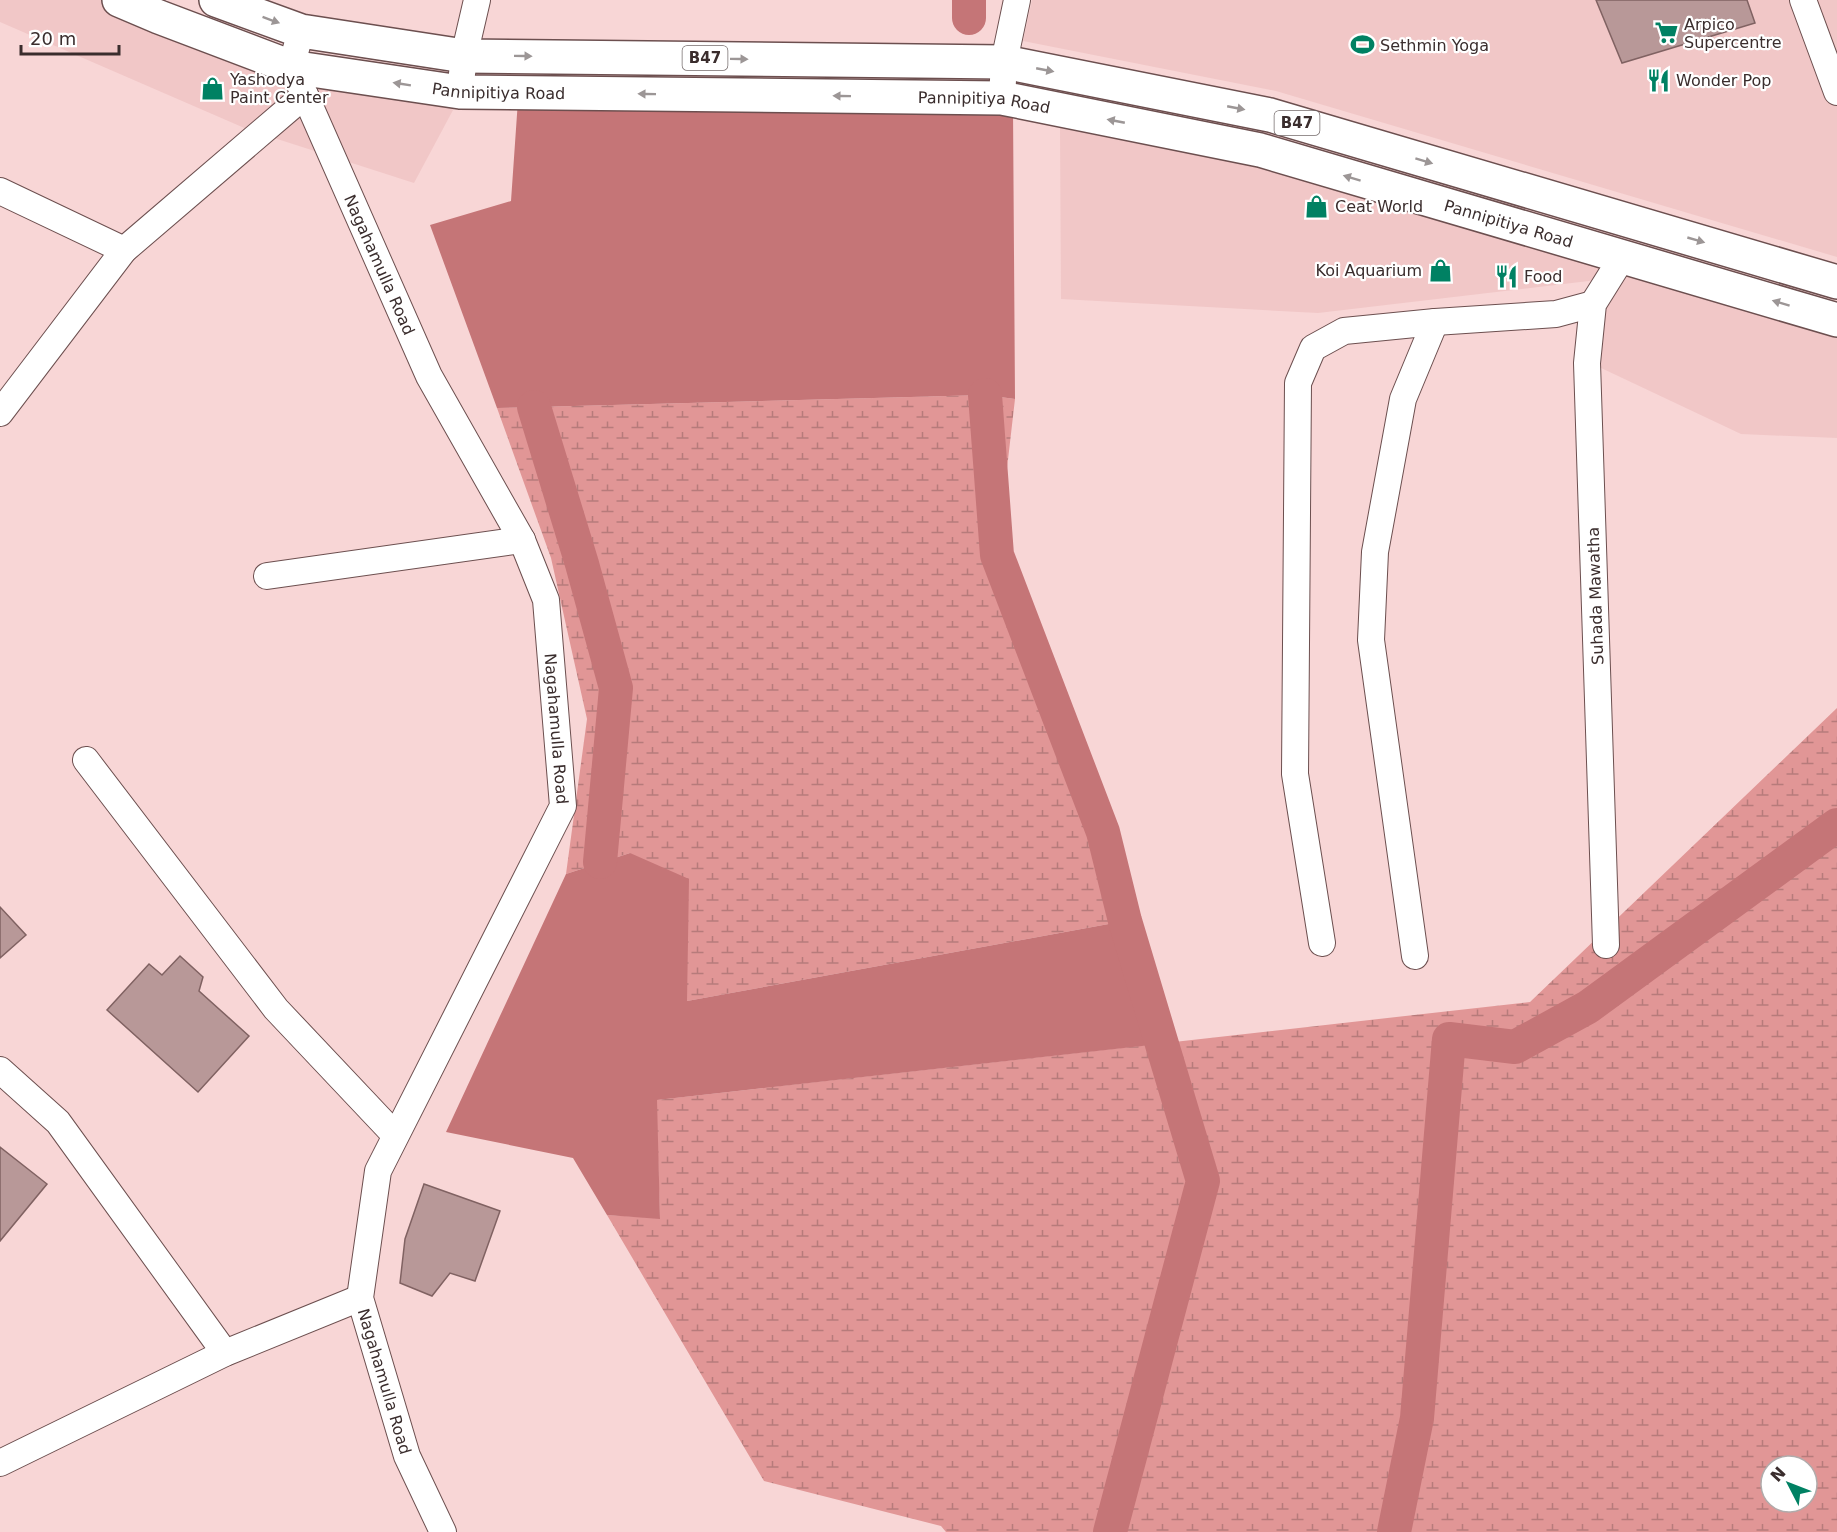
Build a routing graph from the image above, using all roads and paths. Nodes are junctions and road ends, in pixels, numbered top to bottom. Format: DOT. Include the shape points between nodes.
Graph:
graph roads {
  1 [pos="119,0"];
  2 [pos="216,0"];
  3 [pos="477,0"];
  4 [pos="1017,0"];
  5 [pos="1803,0"];
  6 [pos="301,32"];
  7 [pos="464,56"];
  8 [pos="1004,62"];
  9 [pos="298,81"];
  10 [pos="460,92"];
  11 [pos="1837,92"];
  12 [pos="1002,98"];
  13 [pos="0,191"];
  14 [pos="124,250"];
  15 [pos="1623,256"];
  16 [pos="1837,282"];
  17 [pos="1593,303"];
  18 [pos="1837,320"];
  19 [pos="1436,322"];
  20 [pos="0,412"];
  21 [pos="522,540"];
  22 [pos="267,576"];
  23 [pos="86,760"];
  24 [pos="1322,943"];
  25 [pos="1606,945"];
  26 [pos="1415,956"];
  27 [pos="0,1070"];
  28 [pos="395,1135"];
  29 [pos="360,1298"];
  30 [pos="225,1353"];
  31 [pos="0,1463"];
  32 [pos="443,1532"];
  1 -- 9 [label="main road, Pannipitiya Road / B47"];
  2 -- 6 [label="main road, Pannipitiya Road / B47, one-way"];
  3 -- 7 [label="street"];
  4 -- 8 [label="street"];
  5 -- 11 [label="street"];
  6 -- 7 [label="main road, Pannipitiya Road / B47"];
  6 -- 9 [label="street"];
  7 -- 8 [label="main road, Pannipitiya Road / B47, one-way"];
  7 -- 10 [label="street"];
  8 -- 12 [label="street"];
  8 -- 16 [label="main road, Pannipitiya Road / B47, one-way" via="1270,115"];
  10 -- 9 [label="main road, Pannipitiya Road / B47, one-way"];
  9 -- 14 [label="street"];
  9 -- 21 [label="street, Nagahamulla Road" via="429,376"];
  12 -- 10 [label="main road, Pannipitiya Road / B47, one-way"];
  15 -- 12 [label="main road, Pannipitiya Road / B47, one-way" via="1260,150"];
  13 -- 14 [label="street"];
  14 -- 20 [label="street"];
  15 -- 17 [label="street, Suhada Mawatha"];
  18 -- 15 [label="main road, Pannipitiya Road / B47, one-way"];
  17 -- 19 [label="street" via="1556,314"];
  17 -- 25 [label="street, Suhada Mawatha" via="1587,363"];
  19 -- 24 [label="street" via="1344,331 1313,348 1298,383 1295,774"];
  19 -- 26 [label="street" via="1403,399 1375,552 1371,640"];
  21 -- 22 [label="street"];
  21 -- 28 [label="street, Nagahamulla Road" via="546,600 563,806"];
  23 -- 28 [label="street" via="276,1009"];
  27 -- 30 [label="street" via="58,1122"];
  28 -- 29 [label="street, Nagahamulla Road" via="378,1171"];
  29 -- 30 [label="street"];
  29 -- 32 [label="street, Nagahamulla Road" via="407,1456"];
  30 -- 31 [label="street"];
}
